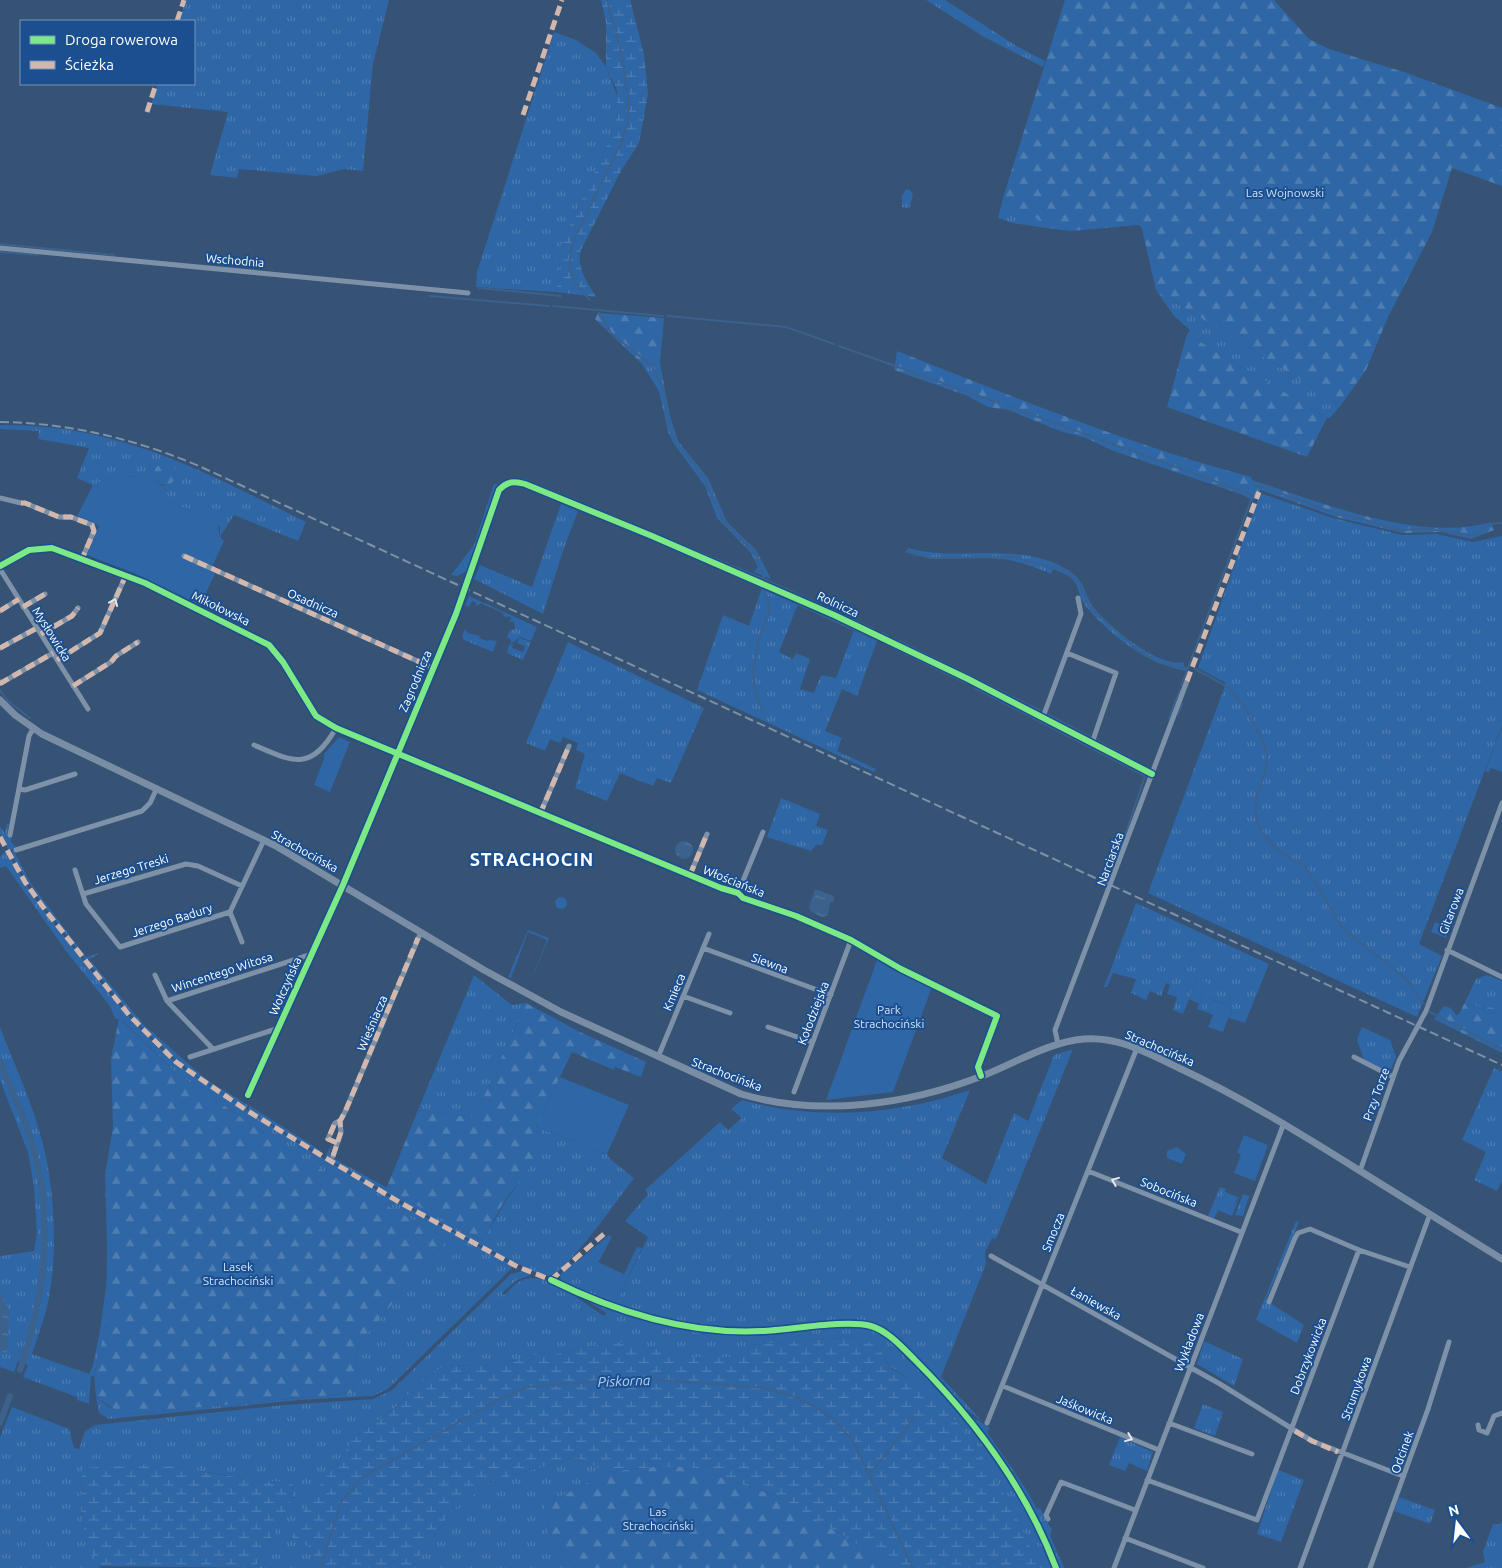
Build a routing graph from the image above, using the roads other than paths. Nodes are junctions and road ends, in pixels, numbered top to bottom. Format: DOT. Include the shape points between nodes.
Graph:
graph roads {
  1 [pos="0,248"];
  2 [pos="468,293"];
  3 [pos="504,485"];
  4 [pos="0,498"];
  5 [pos="184,556"];
  6 [pos="82,559"];
  7 [pos="0,567"];
  8 [pos="126,575"];
  9 [pos="45,594"];
  10 [pos="1078,598"];
  11 [pos="18,599"];
  12 [pos="24,607"];
  13 [pos="78,608"];
  14 [pos="0,610"];
  15 [pos="37,628"];
  16 [pos="41,634"];
  17 [pos="138,642"];
  18 [pos="0,648"];
  19 [pos="1067,652"];
  20 [pos="53,653"];
  21 [pos="57,660"];
  22 [pos="433,668"];
  23 [pos="1187,681"];
  24 [pos="0,682"];
  25 [pos="73,686"];
  26 [pos="0,700"];
  27 [pos="88,709"];
  28 [pos="1043,717"];
  29 [pos="336,728"];
  30 [pos="33,729"];
  31 [pos="1092,743"];
  32 [pos="254,745"];
  33 [pos="569,746"];
  34 [pos="397,755"];
  35 [pos="75,774"];
  36 [pos="1152,774"];
  37 [pos="157,788"];
  38 [pos="19,789"];
  39 [pos="1502,804"];
  40 [pos="540,814"];
  41 [pos="763,832"];
  42 [pos="707,834"];
  43 [pos="10,835"];
  44 [pos="264,840"];
  45 [pos="16,850"];
  46 [pos="75,870"];
  47 [pos="690,875"];
  48 [pos="343,885"];
  49 [pos="242,886"];
  50 [pos="738,893"];
  51 [pos="83,894"];
  52 [pos="230,912"];
  53 [pos="421,932"];
  54 [pos="708,934"];
  55 [pos="851,940"];
  56 [pos="242,942"];
  57 [pos="703,948"];
  58 [pos="1447,950"];
  59 [pos="312,954"];
  60 [pos="156,976"];
  61 [pos="1502,977"];
  62 [pos="831,995"];
  63 [pos="683,996"];
  64 [pos="167,1001"];
  65 [pos="730,1013"];
  66 [pos="1417,1026"];
  67 [pos="768,1027"];
  68 [pos="279,1028"];
  69 [pos="812,1042"];
  70 [pos="1058,1044"];
  71 [pos="1137,1048"];
  72 [pos="213,1049"];
  73 [pos="190,1056"];
  74 [pos="658,1057"];
  75 [pos="1354,1057"];
  76 [pos="981,1076"];
  77 [pos="1393,1077"];
  78 [pos="794,1092"];
  79 [pos="248,1095"];
  80 [pos="340,1121"];
  81 [pos="1284,1123"];
  82 [pos="337,1143"];
  83 [pos="333,1156"];
  84 [pos="1088,1171"];
  85 [pos="1360,1171"];
  86 [pos="1430,1214"];
  87 [pos="1241,1232"];
  88 [pos="1358,1250"];
  89 [pos="991,1256"];
  90 [pos="1502,1260"];
  91 [pos="1410,1267"];
  92 [pos="1042,1284"];
  93 [pos="1269,1302"];
  94 [pos="1449,1342"];
  95 [pos="1190,1367"];
  96 [pos="1003,1386"];
  97 [pos="1502,1413"];
  98 [pos="987,1423"];
  99 [pos="1169,1423"];
  100 [pos="1478,1424"];
  101 [pos="1292,1428"];
  102 [pos="1159,1450"];
  103 [pos="1342,1453"];
  104 [pos="1252,1454"];
  105 [pos="1404,1476"];
  106 [pos="1147,1480"];
  107 [pos="1136,1510"];
  108 [pos="1048,1519"];
  109 [pos="1125,1538"];
  110 [pos="1114,1568"];
  111 [pos="1203,1568"];
  112 [pos="1300,1568"];
  113 [pos="1370,1568"];
  1 -- 2 [label="street, Wschodnia"];
  3 -- 22 [label="street, Zagrodnicza" via="499,490 464,595"];
  3 -- 28 [label="street, Rolnicza" via="512,482 525,484 745,575 881,636"];
  4 -- 6 [label="street" via="59,517 71,516 92,525 94,530"];
  5 -- 22 [label="street, Osadnicza"];
  6 -- 7 [label="street, Mikołowska" via="42,547 20,553"];
  6 -- 8 [label="street, Mikołowska"];
  7 -- 11 [label="street, Mysłowicka"];
  21 -- 8 [label="street, one-way" via="100,633"];
  8 -- 29 [label="street, Mikołowska" via="269,646 283,662 316,716"];
  9 -- 12 [label="street"];
  10 -- 19 [label="street" via="1081,614"];
  11 -- 12 [label="street, Mysłowicka"];
  11 -- 14 [label="street"];
  12 -- 15 [label="street, Mysłowicka"];
  13 -- 16 [label="street" via="72,616"];
  15 -- 16 [label="street, Mysłowicka"];
  15 -- 18 [label="street"];
  16 -- 20 [label="street, Mysłowicka"];
  17 -- 25 [label="street"];
  19 -- 28 [label="street"];
  19 -- 31 [label="street" via="1116,673"];
  20 -- 21 [label="street, Mysłowicka"];
  20 -- 24 [label="street"];
  21 -- 25 [label="street, Mysłowicka"];
  22 -- 34 [label="street, Zagrodnicza"];
  23 -- 36 [label="street, Narciarska"];
  25 -- 27 [label="street, Mysłowicka"];
  26 -- 30 [label="main road, Strachocińska"];
  28 -- 31 [label="street, Rolnicza"];
  29 -- 32 [label="street" via="318,753 302,760 285,758"];
  29 -- 34 [label="street, Mikołowska"];
  30 -- 37 [label="main road, Strachocińska"];
  30 -- 38 [label="street"];
  31 -- 36 [label="street, Rolnicza"];
  33 -- 40 [label="street"];
  34 -- 40 [label="street, Włościańska"];
  34 -- 48 [label="street, Zagrodnicza"];
  35 -- 38 [label="street" via="25,790"];
  36 -- 70 [label="street, Narciarska" via="1055,1030"];
  37 -- 44 [label="main road, Strachocińska"];
  37 -- 45 [label="street" via="150,804 142,811"];
  38 -- 43 [label="street"];
  39 -- 58 [label="street, Gitarowa"];
  40 -- 47 [label="street, Włościańska"];
  41 -- 50 [label="street"];
  42 -- 47 [label="street"];
  44 -- 48 [label="main road, Strachocińska"];
  44 -- 49 [label="street, Jerzego Badury"];
  46 -- 51 [label="street"];
  47 -- 50 [label="street, Włościańska"];
  48 -- 53 [label="main road, Strachocińska"];
  48 -- 59 [label="street, Wołczyńska"];
  49 -- 51 [label="street, Jerzego Treski" via="198,866 186,864"];
  49 -- 52 [label="street, Jerzego Badury"];
  50 -- 55 [label="street, Włościańska" via="743,898"];
  51 -- 52 [label="street, Jerzego Badury" via="86,904 120,947"];
  52 -- 56 [label="street, Jerzego Badury"];
  53 -- 74 [label="main road, Strachocińska" via="517,989"];
  53 -- 80 [label="street, Wieśniacza"];
  54 -- 57 [label="street, Kmieca"];
  55 -- 62 [label="street, Kołodziejska"];
  55 -- 76 [label="street, Włościańska" via="901,969 997,1016 978,1067"];
  57 -- 62 [label="street, Siewna"];
  57 -- 63 [label="street, Kmieca"];
  58 -- 61 [label="street"];
  58 -- 66 [label="street, Gitarowa" via="1426,1011"];
  59 -- 64 [label="street, Wincentego Witosa"];
  59 -- 68 [label="street, Wołczyńska"];
  60 -- 64 [label="street"];
  62 -- 69 [label="street, Kołodziejska"];
  63 -- 65 [label="street"];
  63 -- 74 [label="street, Kmieca"];
  64 -- 72 [label="street"];
  66 -- 77 [label="street, Przy Torze"];
  67 -- 69 [label="street"];
  68 -- 72 [label="street"];
  68 -- 79 [label="street, Wołczyńska"];
  69 -- 78 [label="street, Kołodziejska"];
  70 -- 71 [label="main road, Strachocińska" via="1085,1039 1105,1040"];
  70 -- 76 [label="main road, Strachocińska"];
  71 -- 81 [label="main road, Strachocińska" via="1229,1091"];
  71 -- 84 [label="street, Smocza"];
  72 -- 73 [label="street"];
  74 -- 76 [label="main road, Strachocińska" via="741,1094 801,1106 897,1100"];
  75 -- 77 [label="street"];
  77 -- 85 [label="street, Przy Torze"];
  80 -- 82 [label="street, Wieśniacza" via="342,1132"];
  80 -- 82 [label="street, Wieśniacza" via="334,1123 328,1139"];
  81 -- 85 [label="main road, Strachocińska"];
  81 -- 87 [label="street, Wykładowa"];
  82 -- 83 [label="street, Wieśniacza"];
  87 -- 84 [label="street, Sobocińska, one-way"];
  84 -- 92 [label="street, Smocza"];
  85 -- 86 [label="main road, Strachocińska"];
  86 -- 90 [label="main road, Strachocińska"];
  86 -- 91 [label="street, Strumykowa"];
  87 -- 95 [label="street, Wykładowa"];
  88 -- 91 [label="street"];
  88 -- 93 [label="street" via="1310,1229 1298,1233"];
  88 -- 101 [label="street, Dobrzykowicka"];
  89 -- 92 [label="street, Łaniewska"];
  91 -- 103 [label="street, Strumykowa"];
  92 -- 95 [label="street, Łaniewska"];
  92 -- 96 [label="street, Smocza"];
  94 -- 105 [label="street, Odcinek"];
  95 -- 99 [label="street, Wykładowa"];
  95 -- 101 [label="street, Łaniewska"];
  96 -- 98 [label="street, Smocza"];
  96 -- 102 [label="street, Jaśkowicka, one-way"];
  97 -- 100 [label="street" via="1494,1416 1488,1433 1480,1430"];
  99 -- 102 [label="street, Wykładowa"];
  99 -- 104 [label="street"];
  101 -- 103 [label="street, Łaniewska" via="1312,1441"];
  101 -- 106 [label="street, Dobrzykowicka" via="1257,1520"];
  102 -- 106 [label="street, Wykładowa"];
  103 -- 105 [label="street, Łaniewska"];
  103 -- 112 [label="street, Strumykowa"];
  105 -- 113 [label="street, Odcinek"];
  106 -- 107 [label="street, Wykładowa"];
  107 -- 108 [label="street" via="1061,1482 1046,1515"];
  107 -- 109 [label="street, Wykładowa"];
  109 -- 110 [label="street, Wykładowa"];
  109 -- 111 [label="street"];
}
